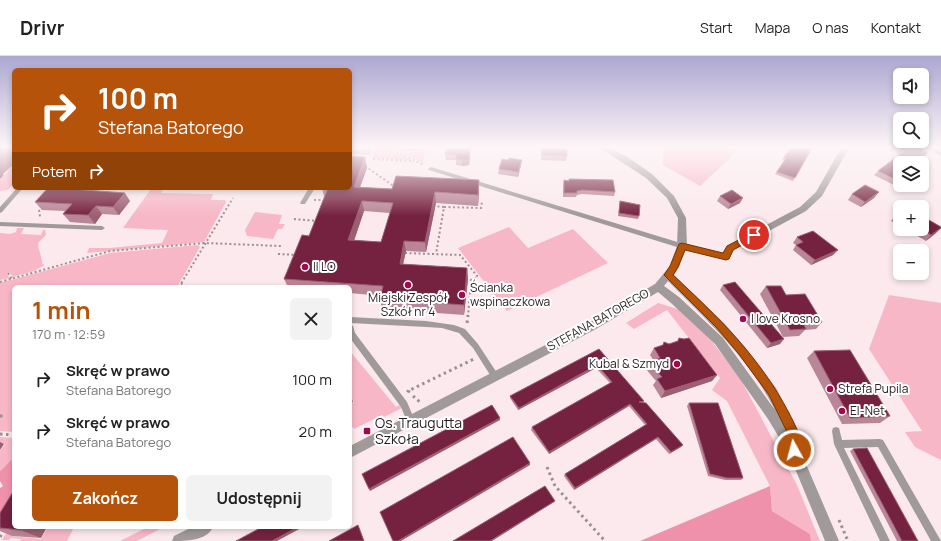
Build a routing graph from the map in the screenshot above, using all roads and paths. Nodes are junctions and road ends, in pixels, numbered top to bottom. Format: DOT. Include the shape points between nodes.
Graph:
graph roads {
  1 [pos="372,171"];
  2 [pos="436,171"];
  3 [pos="641,171"];
  4 [pos="832,171"];
  5 [pos="18,190"];
  6 [pos="311,190"];
  7 [pos="394,193"];
  8 [pos="233,198"];
  9 [pos="327,200"];
  10 [pos="304,201"];
  11 [pos="482,202"];
  12 [pos="430,206"];
  13 [pos="444,207"];
  14 [pos="0,211"];
  15 [pos="294,220"];
  16 [pos="322,221"];
  17 [pos="0,224"];
  18 [pos="102,228"];
  19 [pos="205,243"];
  20 [pos="281,246"];
  21 [pos="682,246"];
  22 [pos="405,253"];
  23 [pos="278,254"];
  24 [pos="436,254"];
  25 [pos="301,256"];
  26 [pos="8,273"];
  27 [pos="668,275"];
  28 [pos="12,279"];
  29 [pos="0,282"];
  30 [pos="181,283"];
  31 [pos="658,287"];
  32 [pos="352,320"];
  33 [pos="467,324"];
  34 [pos="352,335"];
  35 [pos="481,355"];
  36 [pos="494,376"];
  37 [pos="422,403"];
  38 [pos="411,420"];
  39 [pos="836,430"];
  40 [pos="0,434"];
  41 [pos="12,435"];
  42 [pos="838,444"];
  43 [pos="794,450"];
  44 [pos="352,451"];
  45 [pos="547,468"];
  46 [pos="7,526"];
  47 [pos="202,529"];
  48 [pos="0,537"];
  49 [pos="179,541"];
  50 [pos="605,541"];
  51 [pos="832,541"];
  52 [pos="885,541"];
  53 [pos="936,541"];
  1 -- 7 [label="path" via="396,187"];
  2 -- 21 [label="lane"];
  3 -- 21 [label="street" via="670,196 682,218"];
  4 -- 21 [label="street" via="819,194 803,209 730,248 726,257"];
  5 -- 14 [label="lane"];
  6 -- 10 [label="lane"];
  8 -- 19 [label="path"];
  9 -- 10 [label="path"];
  11 -- 13 [label="path" via="482,208"];
  12 -- 13 [label="path"];
  13 -- 24 [label="path"];
  15 -- 16 [label="path"];
  17 -- 18 [label="lane"];
  19 -- 20 [label="path"];
  19 -- 28 [label="path" via="110,252"];
  19 -- 30 [label="path"];
  21 -- 27 [label="street, STEFANA BATOREGO"];
  22 -- 24 [label="path"];
  23 -- 25 [label="path"];
  24 -- 33 [label="path" via="460,255 478,277 471,280"];
  26 -- 28 [label="path"];
  27 -- 31 [label="street, STEFANA BATOREGO"];
  27 -- 43 [label="street" via="742,350 764,380 794,434"];
  28 -- 29 [label="path"];
  31 -- 36 [label="street, STEFANA BATOREGO" via="592,326"];
  31 -- 43 [label="street" via="719,342"];
  32 -- 35 [label="lane" via="454,327 462,331"];
  34 -- 38 [label="lane" via="404,405"];
  35 -- 36 [label="lane"];
  35 -- 37 [label="path" via="408,391 416,401"];
  36 -- 38 [label="street, STEFANA BATOREGO"];
  38 -- 44 [label="street, STEFANA BATOREGO"];
  39 -- 42 [label="lane"];
  40 -- 41 [label="path"];
  42 -- 52 [label="lane"];
  42 -- 53 [label="lane" via="880,443"];
  43 -- 51 [label="street"];
  45 -- 50 [label="path" via="554,486"];
  46 -- 48 [label="path"];
  47 -- 49 [label="street"];
}
